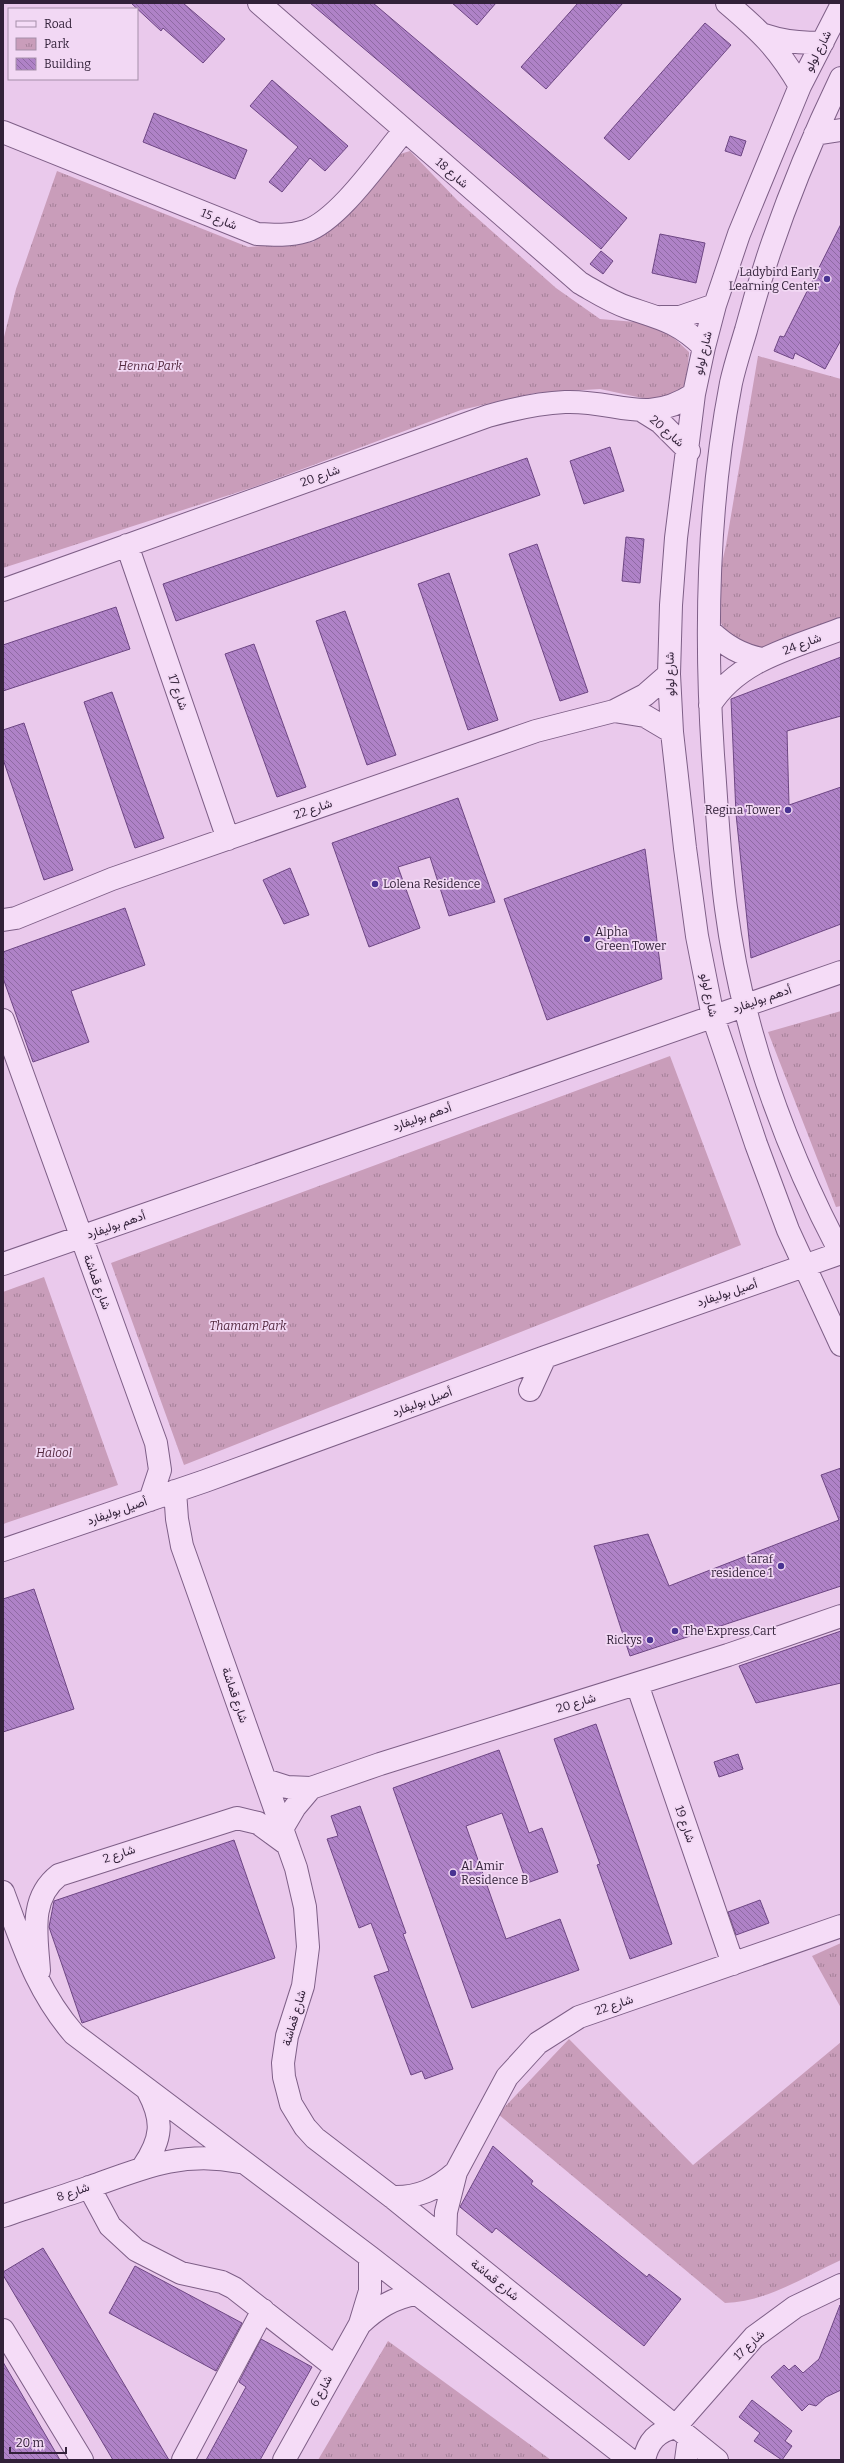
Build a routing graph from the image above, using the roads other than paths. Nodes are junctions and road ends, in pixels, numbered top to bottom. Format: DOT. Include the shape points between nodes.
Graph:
graph roads {
  1 [pos="259,3"];
  2 [pos="727,3"];
  3 [pos="841,6"];
  4 [pos="764,35"];
  5 [pos="823,42"];
  6 [pos="841,81"];
  7 [pos="800,86"];
  8 [pos="404,130"];
  9 [pos="841,130"];
  10 [pos="3,132"];
  11 [pos="815,134"];
  12 [pos="715,305"];
  13 [pos="661,317"];
  14 [pos="704,347"];
  15 [pos="694,394"];
  16 [pos="644,412"];
  17 [pos="689,451"];
  18 [pos="127,545"];
  19 [pos="3,590"];
  20 [pos="841,629"];
  21 [pos="710,631"];
  22 [pos="762,660"];
  23 [pos="669,674"];
  24 [pos="710,705"];
  25 [pos="614,711"];
  26 [pos="672,732"];
  27 [pos="228,839"];
  28 [pos="7,923"];
  29 [pos="841,972"];
  30 [pos="744,1006"];
  31 [pos="713,1016"];
  32 [pos="3,1020"];
  33 [pos="80,1237"];
  34 [pos="841,1254"];
  35 [pos="3,1264"];
  36 [pos="805,1266"];
  37 [pos="841,1345"];
  38 [pos="545,1357"];
  39 [pos="530,1390"];
  40 [pos="175,1491"];
  41 [pos="150,1500"];
  42 [pos="3,1550"];
  43 [pos="841,1616"];
  44 [pos="637,1684"];
  45 [pos="265,1780"];
  46 [pos="310,1788"];
  47 [pos="285,1837"];
  48 [pos="3,1892"];
  49 [pos="8,1919"];
  50 [pos="841,1926"];
  51 [pos="733,1964"];
  52 [pos="40,1987"];
  53 [pos="148,2090"];
  54 [pos="243,2162"];
  55 [pos="143,2167"];
  56 [pos="456,2172"];
  57 [pos="89,2187"];
  58 [pos="392,2197"];
  59 [pos="3,2216"];
  60 [pos="445,2240"];
  61 [pos="370,2258"];
  62 [pos="841,2285"];
  63 [pos="416,2294"];
  64 [pos="263,2310"];
  65 [pos="360,2324"];
  66 [pos="3,2330"];
  67 [pos="335,2366"];
  68 [pos="682,2433"];
  69 [pos="82,2460"];
  70 [pos="183,2460"];
  71 [pos="284,2460"];
  72 [pos="630,2460"];
  73 [pos="644,2460"];
  74 [pos="686,2460"];
  75 [pos="717,2460"];
  1 -- 8 [label="street, شارع 18"];
  2 -- 4 [label="street"];
  3 -- 5 [label="street, شارع لولو"];
  4 -- 5 [label="street" via="784,42"];
  4 -- 7 [label="street"];
  5 -- 7 [label="street, شارع لولو"];
  6 -- 11 [label="street"];
  7 -- 12 [label="street, شارع لولو" via="739,234"];
  8 -- 10 [label="street, شارع 15" via="329,219 307,231 282,236 257,234"];
  8 -- 13 [label="street, شارع 18" via="580,283 628,308"];
  9 -- 11 [label="street"];
  11 -- 21 [label="street" via="754,298 731,382 711,552"];
  12 -- 13 [label="street, شارع 18" via="686,315"];
  12 -- 14 [label="street, شارع لولو"];
  13 -- 14 [label="street, شارع 18" via="687,332"];
  14 -- 15 [label="street, شارع لولو"];
  15 -- 16 [label="street, شارع 20" via="662,410"];
  15 -- 17 [label="street, شارع لولو"];
  16 -- 17 [label="street, شارع 20" via="660,422"];
  16 -- 18 [label="street, شارع 20" via="605,404 566,402 526,406 488,416"];
  17 -- 23 [label="street, شارع لولو" via="676,538 670,605"];
  18 -- 19 [label="street, شارع 20"];
  18 -- 27 [label="street, شارع 17"];
  20 -- 22 [label="street, شارع 24"];
  21 -- 22 [label="street" via="734,650 747,657"];
  21 -- 24 [label="street"];
  22 -- 24 [label="street, شارع 24" via="732,678"];
  23 -- 25 [label="street, شارع 22" via="645,695"];
  23 -- 26 [label="street, شارع لولو"];
  24 -- 30 [label="street" via="720,861"];
  25 -- 26 [label="street, شارع 22" via="645,716"];
  25 -- 27 [label="street, شارع 22" via="536,731"];
  26 -- 31 [label="street, شارع لولو" via="697,936"];
  27 -- 28 [label="street, شارع 22" via="112,879"];
  29 -- 30 [label="street, أدهم بوليفارد"];
  30 -- 31 [label="street, أدهم بوليفارد"];
  30 -- 34 [label="street" via="785,1133 809,1190"];
  31 -- 33 [label="street, أدهم بوليفارد" via="288,1162"];
  31 -- 36 [label="street, شارع لولو" via="756,1144 788,1230"];
  32 -- 33 [label="street, شارع قماشة"];
  33 -- 35 [label="street, أدهم بوليفارد"];
  33 -- 41 [label="street, شارع قماشة" via="156,1443 160,1470"];
  34 -- 36 [label="street, أصيل بوليفارد"];
  36 -- 37 [label="street, شارع لولو"];
  36 -- 38 [label="street, أصيل بوليفارد"];
  38 -- 39 [label="street"];
  38 -- 40 [label="street, أصيل بوليفارد"];
  40 -- 41 [label="street, أصيل بوليفارد"];
  40 -- 45 [label="street, شارع قماشة" via="182,1546"];
  41 -- 42 [label="street, أصيل بوليفارد"];
  43 -- 44 [label="street, شارع 20"];
  44 -- 46 [label="street, شارع 20"];
  44 -- 51 [label="street, شارع 19"];
  45 -- 46 [label="street, شارع 20" via="287,1787"];
  45 -- 47 [label="street, شارع قماشة"];
  46 -- 47 [label="street" via="295,1807"];
  47 -- 52 [label="street, شارع 2" via="245,1818 230,1819 59,1875 41,1894 36,1911"];
  47 -- 58 [label="street, شارع قماشة" via="305,1907 308,1947 303,1986 284,2050 283,2064 287,2091 298,2116 314,2138"];
  48 -- 49 [label="street"];
  49 -- 52 [label="street"];
  50 -- 51 [label="street, شارع 22"];
  51 -- 56 [label="street, شارع 22" via="579,2017 551,2033 526,2054 507,2077"];
  52 -- 53 [label="street" via="55,2012 74,2034"];
  53 -- 54 [label="street"];
  53 -- 55 [label="street" via="158,2109 159,2130 154,2150"];
  54 -- 55 [label="street, شارع 8" via="223,2158 196,2158 169,2160"];
  54 -- 61 [label="street"];
  55 -- 57 [label="street, شارع 8"];
  56 -- 58 [label="street, شارع 22" via="438,2187 427,2192"];
  56 -- 60 [label="street, شارع 22" via="447,2205"];
  57 -- 59 [label="street, شارع 8"];
  57 -- 64 [label="street" via="110,2226 136,2250 181,2273 228,2285"];
  58 -- 60 [label="street, شارع قماشة"];
  60 -- 68 [label="street, شارع قماشة"];
  61 -- 63 [label="street"];
  61 -- 65 [label="street, شارع 6" via="370,2291"];
  62 -- 68 [label="street, شارع 17" via="796,2307 754,2337"];
  63 -- 65 [label="street, شارع 6" via="386,2303"];
  63 -- 72 [label="street"];
  64 -- 67 [label="street"];
  64 -- 70 [label="street"];
  65 -- 67 [label="street, شارع 6"];
  66 -- 69 [label="street"];
  67 -- 71 [label="street, شارع 6"];
  68 -- 73 [label="street" via="663,2430 646,2448"];
  68 -- 74 [label="street"];
  68 -- 75 [label="street, شارع قماشة"];
}
